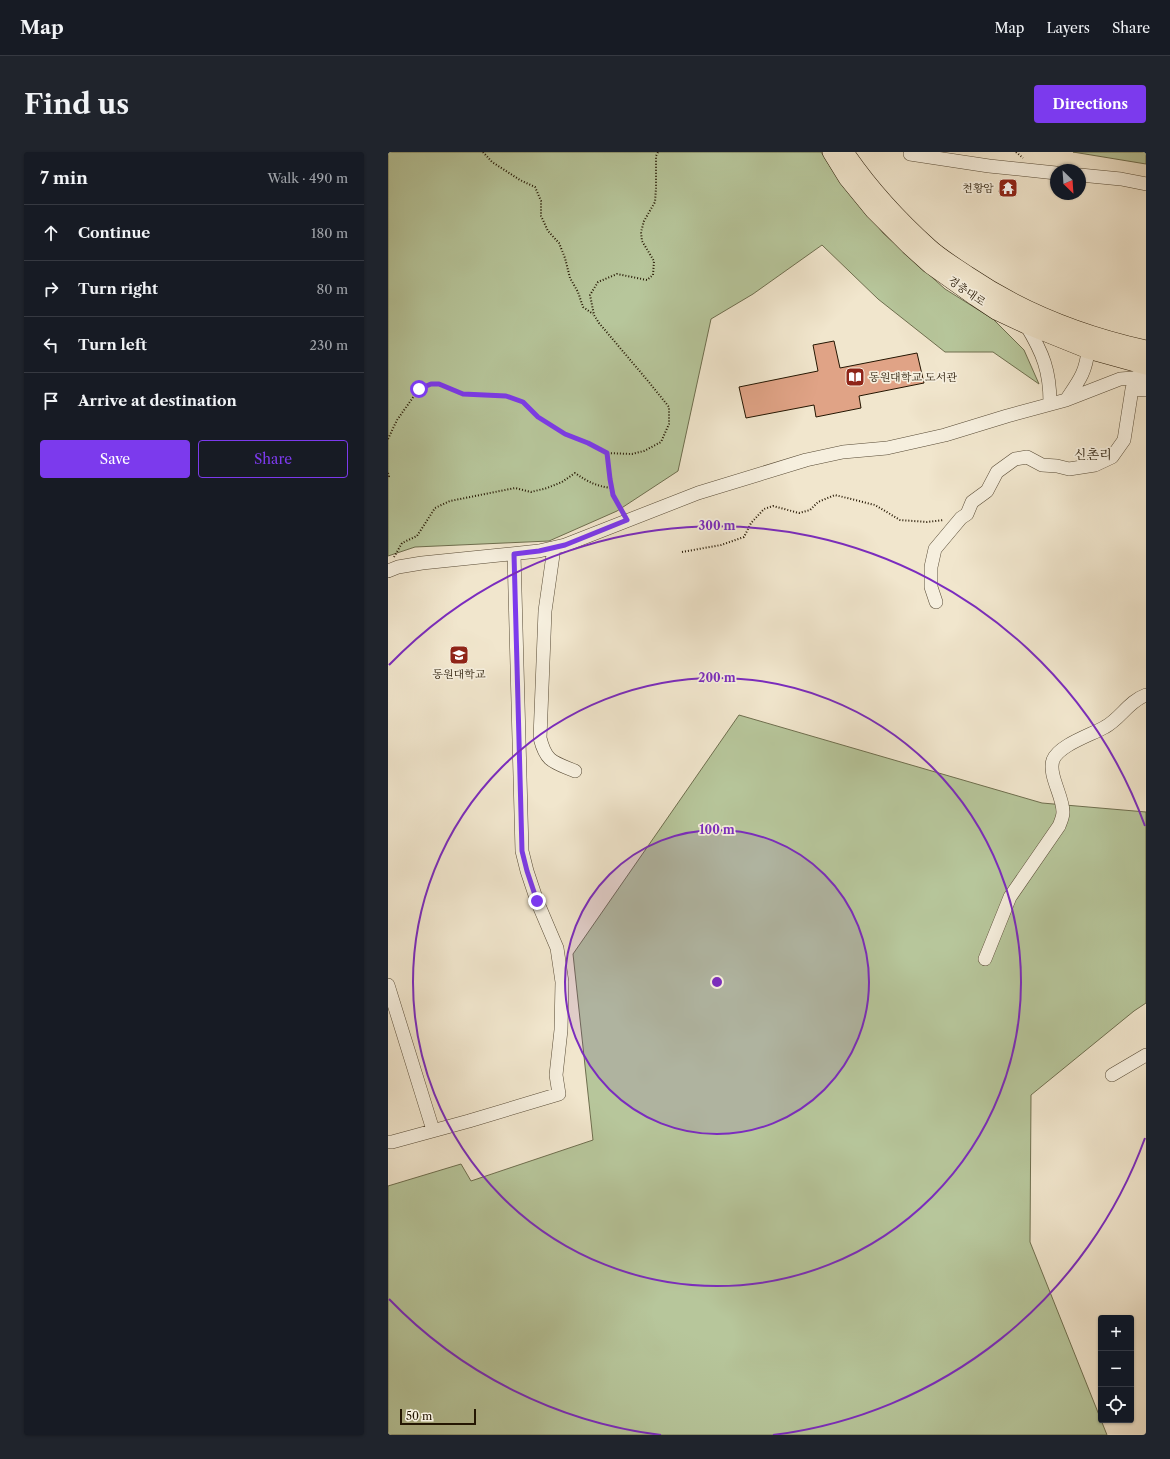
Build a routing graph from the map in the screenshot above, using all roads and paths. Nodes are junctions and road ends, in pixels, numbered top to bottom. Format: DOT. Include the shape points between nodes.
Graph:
graph roads {
  1 [pos="483,152"];
  2 [pos="658,152"];
  3 [pos="831,152"];
  4 [pos="845,152"];
  5 [pos="910,154"];
  6 [pos="1050,172"];
  7 [pos="1086,176"];
  8 [pos="1146,184"];
  9 [pos="594,315"];
  10 [pos="1026,325"];
  11 [pos="1093,334"];
  12 [pos="1146,349"];
  13 [pos="1088,350"];
  14 [pos="1140,377"];
  15 [pos="1146,390"];
  16 [pos="1066,400"];
  17 [pos="1050,403"];
  18 [pos="388,439"];
  19 [pos="607,453"];
  20 [pos="388,473"];
  21 [pos="388,478"];
  22 [pos="612,488"];
  23 [pos="961,518"];
  24 [pos="627,520"];
  25 [pos="554,548"];
  26 [pos="682,552"];
  27 [pos="514,554"];
  28 [pos="389,566"];
  29 [pos="936,602"];
  30 [pos="1146,695"];
  31 [pos="575,771"];
  32 [pos="986,959"];
  33 [pos="388,985"];
  34 [pos="1146,1055"];
  35 [pos="1112,1075"];
  36 [pos="433,1130"];
  37 [pos="388,1142"];
  1 -- 9 [label="path" via="492,162 535,187 542,201 541,216 566,258 570,278 578,292 582,307"];
  2 -- 9 [label="path" via="655,202 641,232 642,241 654,262 653,275 647,280 617,274 598,282 590,295"];
  3 -- 10 [label="main road, 경충대로" via="847,178 874,211 909,246 974,297"];
  4 -- 11 [label="main road, 경충대로" via="882,199 948,263 1008,300"];
  5 -- 6 [label="street"];
  7 -- 8 [label="street"];
  9 -- 19 [label="path" via="669,407 668,424 661,442 632,454"];
  10 -- 13 [label="main road, 경충대로"];
  10 -- 17 [label="street" via="1044,361 1050,383"];
  11 -- 12 [label="main road, 경충대로"];
  11 -- 13 [label="main road"];
  13 -- 14 [label="main road, 경충대로"];
  13 -- 16 [label="street" via="1083,374"];
  14 -- 15 [label="street"];
  14 -- 16 [label="street" via="1120,379"];
  14 -- 23 [label="street" via="1124,440 1112,457 1095,465 1069,469 1042,465 1027,457 1015,459 997,472 987,491 972,502 967,514"];
  16 -- 17 [label="street"];
  17 -- 24 [label="street" via="945,435 887,448 843,452 806,460 698,493"];
  18 -- 19 [label="path" via="397,420 419,389 439,384 463,394 506,396 523,402 538,417 565,434"];
  19 -- 22 [label="path"];
  20 -- 21 [label="path"];
  22 -- 24 [label="path" via="613,495"];
  22 -- 28 [label="path" via="589,483 576,473 562,482 531,492 515,488 450,501 435,508 417,536 402,543"];
  23 -- 26 [label="path" via="927,522 900,520 875,505 835,495 818,502 810,510 799,513 773,506 764,509 751,523 744,537 720,545"];
  23 -- 29 [label="street" via="935,549 931,587"];
  24 -- 25 [label="street"];
  25 -- 27 [label="street"];
  25 -- 31 [label="street" via="545,611 540,738 543,751 552,762"];
  27 -- 28 [label="street"];
  27 -- 36 [label="street" via="522,851 537,901 557,948 562,982 561,1030 556,1075 559,1094"];
  30 -- 32 [label="street" via="1134,702 1110,724 1067,747 1053,760 1052,769 1063,817 1010,897"];
  33 -- 36 [label="street"];
  34 -- 35 [label="street"];
  36 -- 37 [label="street"];
}
